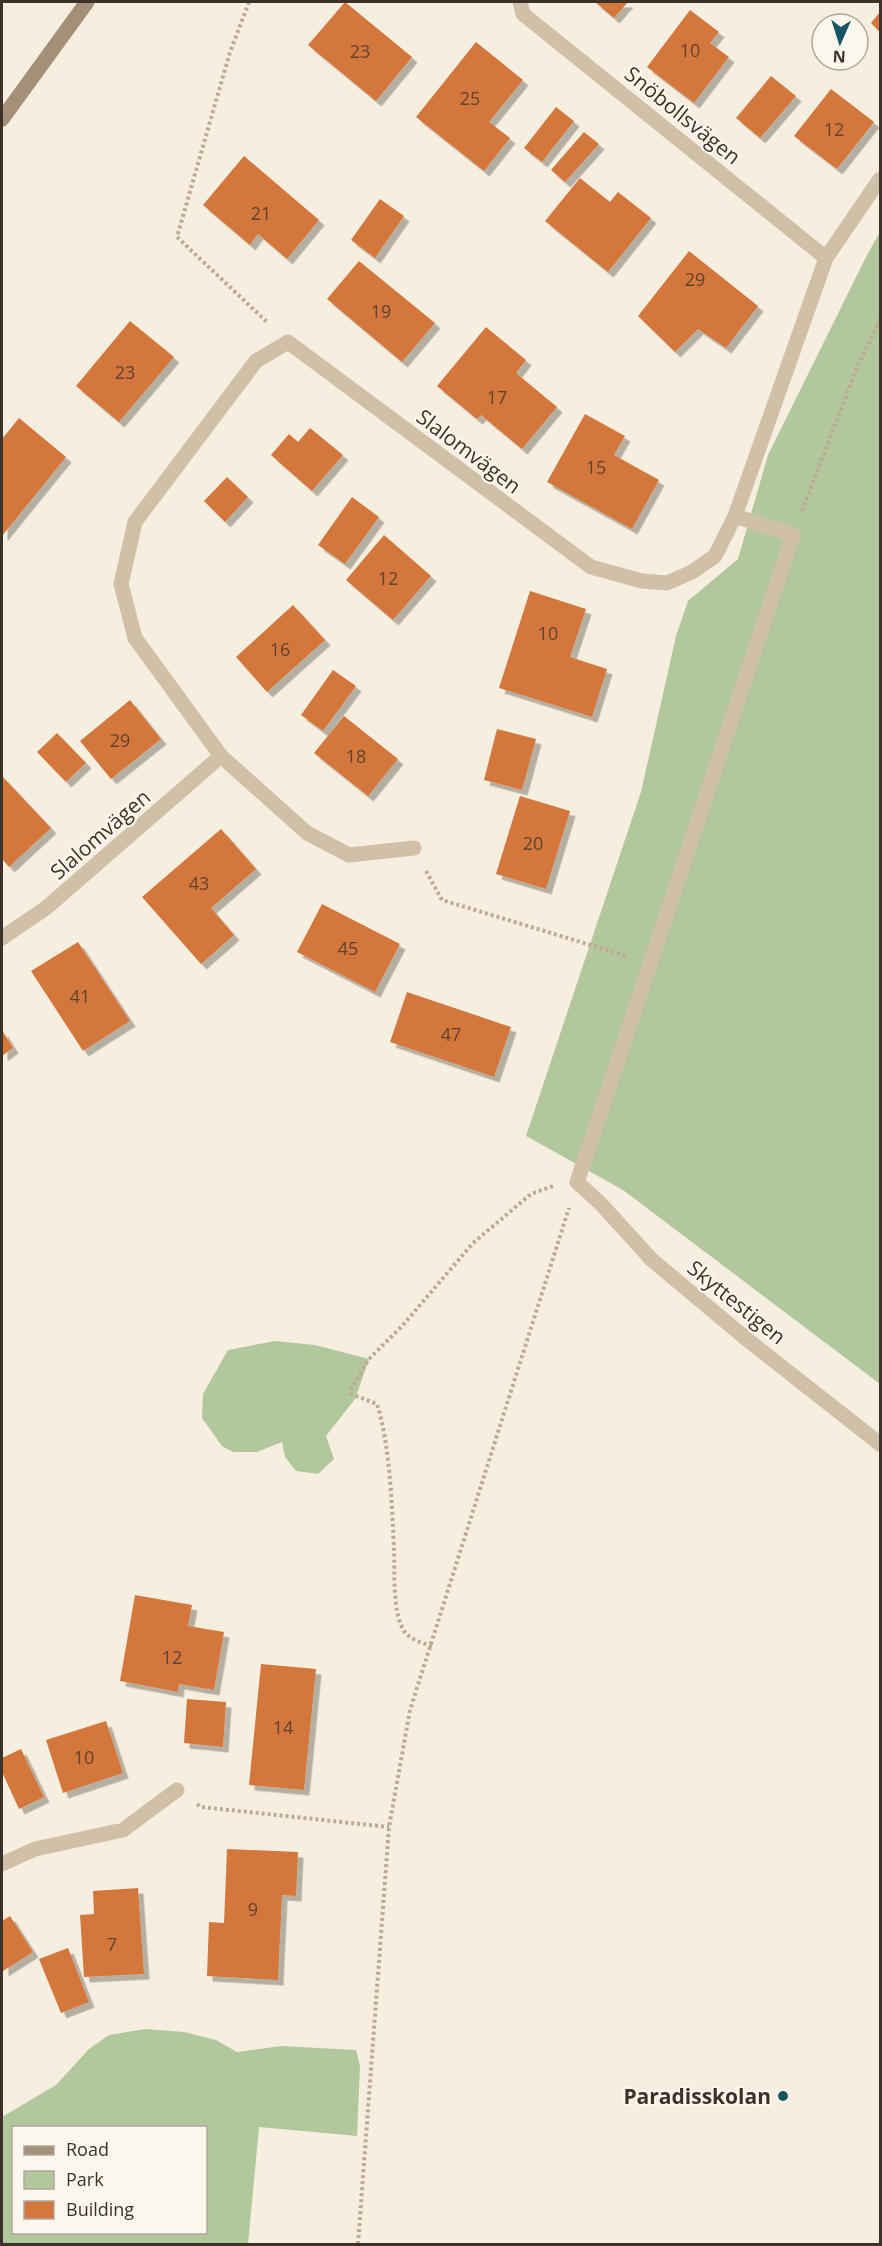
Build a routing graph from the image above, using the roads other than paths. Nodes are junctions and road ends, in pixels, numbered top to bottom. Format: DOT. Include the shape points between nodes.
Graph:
graph roads {
  1 [pos="87,2"];
  2 [pos="520,2"];
  3 [pos="2,119"];
  4 [pos="880,179"];
  5 [pos="826,258"];
  6 [pos="735,516"];
  7 [pos="222,756"];
  8 [pos="414,848"];
  9 [pos="2,938"];
  10 [pos="880,1444"];
  11 [pos="177,1790"];
  12 [pos="2,1864"];
  1 -- 3 [label="street"];
  2 -- 5 [label="street, Snöbollsvägen" via="523,14"];
  4 -- 5 [label="street, Slalomvägen"];
  5 -- 6 [label="street, Slalomvägen"];
  6 -- 7 [label="street, Slalomvägen" via="715,556 693,572 667,583 642,581 591,567 288,342 256,361 135,522 121,584 135,638"];
  6 -- 10 [label="street, Skyttestigen" via="793,535 577,1182 652,1260"];
  7 -- 8 [label="street" via="307,833 349,855"];
  7 -- 9 [label="street, Slalomvägen" via="46,908"];
  11 -- 12 [label="street" via="123,1830 35,1849"];
}
